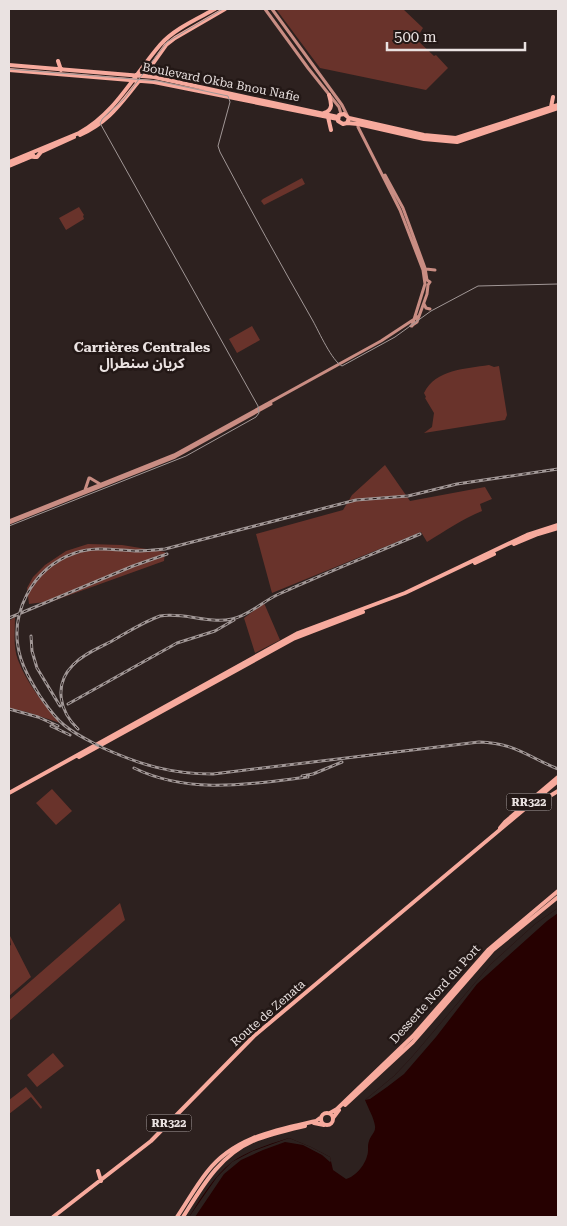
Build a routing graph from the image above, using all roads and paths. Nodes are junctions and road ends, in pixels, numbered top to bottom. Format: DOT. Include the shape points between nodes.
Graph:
graph roads {
  1 [pos="215,9"];
  2 [pos="226,9"];
  3 [pos="265,9"];
  4 [pos="272,9"];
  5 [pos="58,61"];
  6 [pos="9,66"];
  7 [pos="9,70"];
  8 [pos="61,70"];
  9 [pos="136,75"];
  10 [pos="144,76"];
  11 [pos="127,80"];
  12 [pos="133,80"];
  13 [pos="140,81"];
  14 [pos="130,85"];
  15 [pos="329,95"];
  16 [pos="553,97"];
  17 [pos="558,106"];
  18 [pos="550,107"];
  19 [pos="323,113"];
  20 [pos="328,117"];
  21 [pos="339,117"];
  22 [pos="348,119"];
  23 [pos="359,123"];
  24 [pos="331,130"];
  25 [pos="35,153"];
  26 [pos="9,164"];
  27 [pos="408,227"];
  28 [pos="426,268"];
  29 [pos="435,270"];
  30 [pos="426,283"];
  31 [pos="424,304"];
  32 [pos="430,309"];
  33 [pos="415,321"];
  34 [pos="405,327"];
  35 [pos="274,402"];
  36 [pos="101,484"];
  37 [pos="85,490"];
  38 [pos="9,522"];
  39 [pos="558,526"];
  40 [pos="241,668"];
  41 [pos="247,671"];
  42 [pos="558,777"];
  43 [pos="558,781"];
  44 [pos="558,791"];
  45 [pos="9,795"];
  46 [pos="536,800"];
  47 [pos="500,828"];
  48 [pos="558,891"];
  49 [pos="558,897"];
  50 [pos="330,1113"];
  51 [pos="320,1118"];
  52 [pos="333,1118"];
  53 [pos="324,1125"];
  54 [pos="98,1171"];
  55 [pos="101,1180"];
  56 [pos="53,1217"];
  57 [pos="178,1217"];
  58 [pos="183,1217"];
  1 -- 9 [label="main road" via="166,39"];
  2 -- 10 [label="main road" via="166,45"];
  3 -- 15 [label="main road"];
  4 -- 22 [label="main road" via="342,105"];
  5 -- 8 [label="main road"];
  6 -- 8 [label="main road, Boulevard Okba Bnou Nafie"];
  7 -- 11 [label="main road, Boulevard Okba Bnou Nafie" via="36,75"];
  8 -- 9 [label="main road, Boulevard Okba Bnou Nafie"];
  9 -- 10 [label="main road, Boulevard Okba Bnou Nafie"];
  9 -- 12 [label="main road"];
  10 -- 13 [label="main road"];
  10 -- 19 [label="main road, Boulevard Okba Bnou Nafie"];
  11 -- 12 [label="main road, Boulevard Okba Bnou Nafie"];
  11 -- 14 [label="main road"];
  12 -- 13 [label="main road, Boulevard Okba Bnou Nafie"];
  12 -- 14 [label="main road"];
  13 -- 20 [label="main road, Boulevard Okba Bnou Nafie"];
  13 -- 25 [label="main road" via="100,124"];
  14 -- 25 [label="main road" via="117,102 87,128"];
  15 -- 19 [label="main road" via="331,108"];
  15 -- 21 [label="main road" via="339,107"];
  16 -- 18 [label="main road"];
  17 -- 18 [label="main road"];
  17 -- 23 [label="main road" via="457,142 424,139"];
  18 -- 23 [label="main road" via="456,138 431,137"];
  19 -- 21 [label="main road, Boulevard Okba Bnou Nafie"];
  20 -- 21 [label="main road, Boulevard Okba Bnou Nafie"];
  20 -- 24 [label="main road"];
  21 -- 22 [label="main road" via="344,114"];
  21 -- 22 [label="main road" via="341,124"];
  22 -- 23 [label="main road"];
  23 -- 27 [label="main road"];
  25 -- 26 [label="main road"];
  27 -- 28 [label="main road"];
  27 -- 30 [label="main road"];
  28 -- 29 [label="main road"];
  28 -- 30 [label="main road"];
  30 -- 31 [label="main road"];
  30 -- 33 [label="main road"];
  31 -- 32 [label="main road"];
  31 -- 33 [label="main road"];
  33 -- 34 [label="main road"];
  33 -- 34 [label="main road" via="412,326"];
  34 -- 35 [label="main road"];
  35 -- 36 [label="main road" via="174,454"];
  35 -- 38 [label="main road" via="175,457"];
  36 -- 37 [label="main road"];
  36 -- 37 [label="main road" via="90,478"];
  37 -- 38 [label="main road"];
  39 -- 40 [label="main road" via="403,597 306,633"];
  39 -- 45 [label="main road" via="527,535 402,594 298,633"];
  40 -- 41 [label="main road"];
  40 -- 45 [label="main road"];
  42 -- 46 [label="main road, RR322"];
  43 -- 46 [label="main road, RR322"];
  44 -- 46 [label="main road"];
  46 -- 47 [label="main road, RR322"];
  46 -- 47 [label="main road, RR322"];
  47 -- 55 [label="main road, Route de Zenata / RR322" via="250,1040 151,1141"];
  48 -- 50 [label="main road, Desserte Nord du Port" via="488,950 413,1036"];
  49 -- 52 [label="main road, Desserte Nord du Port" via="493,950 412,1042"];
  50 -- 51 [label="main road" via="324,1113"];
  50 -- 52 [label="main road"];
  51 -- 53 [label="main road"];
  51 -- 57 [label="main road" via="258,1135 228,1152 208,1170"];
  52 -- 53 [label="main road" via="330,1124"];
  53 -- 58 [label="main road" via="315,1123 278,1133 240,1148 225,1158 211,1174"];
  54 -- 55 [label="main road"];
  55 -- 56 [label="main road, Route de Zenata / RR322"];
}
